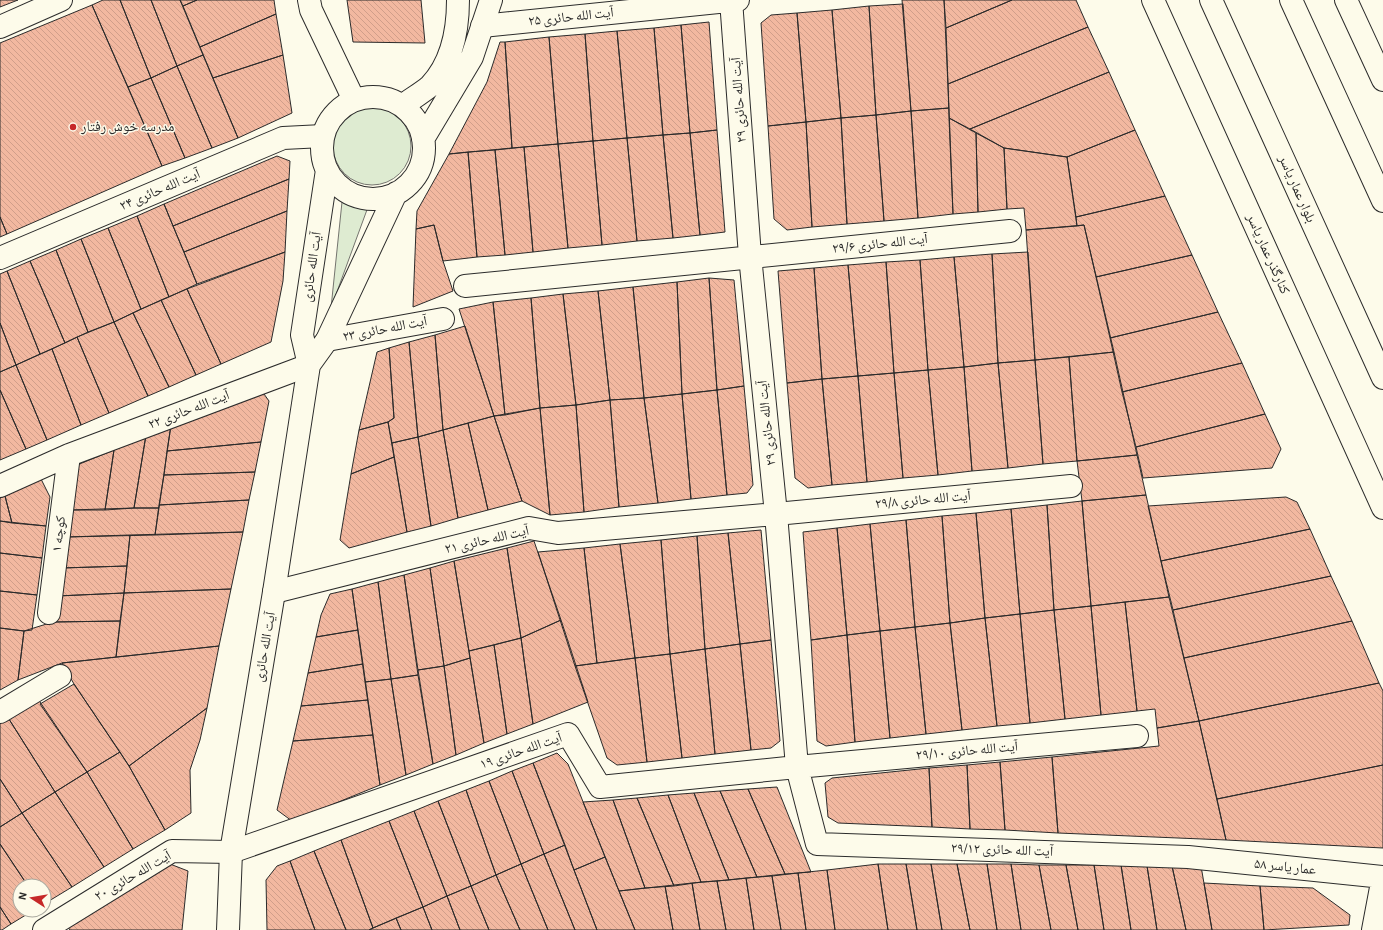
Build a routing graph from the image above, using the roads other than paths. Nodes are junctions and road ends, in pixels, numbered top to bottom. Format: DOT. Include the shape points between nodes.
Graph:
graph roads {
  1 [pos="61,0"];
  2 [pos="309,0"];
  3 [pos="458,0"];
  4 [pos="491,0"];
  5 [pos="731,0"];
  6 [pos="738,0"];
  7 [pos="1153,0"];
  8 [pos="1211,0"];
  9 [pos="1291,0"];
  10 [pos="1346,0"];
  11 [pos="482,26"];
  12 [pos="0,27"];
  13 [pos="1383,80"];
  14 [pos="354,100"];
  15 [pos="402,106"];
  16 [pos="323,136"];
  17 [pos="423,139"];
  18 [pos="327,170"];
  19 [pos="396,193"];
  20 [pos="1383,201"];
  21 [pos="1010,231"];
  22 [pos="750,256"];
  23 [pos="0,258"];
  24 [pos="465,286"];
  25 [pos="443,318"];
  26 [pos="327,340"];
  27 [pos="308,365"];
  28 [pos="1383,378"];
  29 [pos="69,455"];
  30 [pos="0,486"];
  31 [pos="1071,486"];
  32 [pos="1382,504"];
  33 [pos="776,514"];
  34 [pos="274,592"];
  35 [pos="49,613"];
  36 [pos="60,676"];
  37 [pos="0,712"];
  38 [pos="1137,736"];
  39 [pos="797,767"];
  40 [pos="817,844"];
  41 [pos="231,852"];
  42 [pos="1188,857"];
  43 [pos="1383,877"];
  44 [pos="44,930"];
  45 [pos="228,930"];
  46 [pos="1373,930"];
  1 -- 12 [label="street"];
  2 -- 14 [label="street" via="311,10"];
  3 -- 15 [label="street" via="454,43 445,67 429,86"];
  4 -- 11 [label="street"];
  5 -- 6 [label="street, آیت الله حائری ۲۵"];
  5 -- 11 [label="street, آیت الله حائری ۲۵"];
  5 -- 22 [label="street, آیت الله حائری ۲۹"];
  7 -- 32 [label="street, کنارگذر عمار یاسر"];
  8 -- 28 [label="street, بلوار عمار یاسر"];
  9 -- 20 [label="street"];
  10 -- 13 [label="street"];
  11 -- 17 [label="street" via="472,58"];
  14 -- 15 [label="street" via="375,96"];
  14 -- 16 [label="street" via="334,114"];
  15 -- 17 [label="street" via="418,124"];
  16 -- 18 [label="street" via="323,159"];
  16 -- 23 [label="street, آیت الله حائری ۲۴" via="283,138"];
  17 -- 19 [label="street" via="423,155 418,170 409,184"];
  18 -- 19 [label="street" via="342,189 354,196 367,199"];
  18 -- 27 [label="street, آیت الله حائری" via="302,335"];
  19 -- 26 [label="street, آیت الله حائری"];
  21 -- 22 [label="street, آیت الله حائری ۲۹/۶"];
  22 -- 24 [label="street, آیت الله حائری ۲۹/۶"];
  22 -- 33 [label="street, آیت الله حائری ۲۹"];
  25 -- 26 [label="street, آیت الله حائری ۲۳"];
  26 -- 27 [label="street, آیت الله حائری"];
  27 -- 29 [label="street, آیت الله حائری ۲۲"];
  27 -- 34 [label="street, آیت الله حائری"];
  29 -- 30 [label="street, آیت الله حائری ۲۲"];
  29 -- 35 [label="street, کوچه ۱"];
  31 -- 33 [label="street, آیت الله حائری ۲۹/۸"];
  33 -- 34 [label="street, آیت الله حائری ۲۱" via="558,532 528,528"];
  33 -- 39 [label="street, آیت الله حائری ۲۹"];
  34 -- 41 [label="street, آیت الله حائری"];
  36 -- 37 [label="street"];
  38 -- 39 [label="street, آیت الله حائری ۲۹/۱۰"];
  39 -- 40 [label="street, آیت الله حائری ۲۹"];
  39 -- 41 [label="street, آیت الله حائری ۱۹" via="600,787 568,734"];
  40 -- 42 [label="street, آیت الله حائری ۲۹/۱۲"];
  41 -- 44 [label="street, آیت الله حائری ۲۰" via="172,851"];
  41 -- 45 [label="street, آیت الله حائری"];
  42 -- 43 [label="street, عمار یاسر ۵۸"];
  43 -- 46 [label="street"];
}
